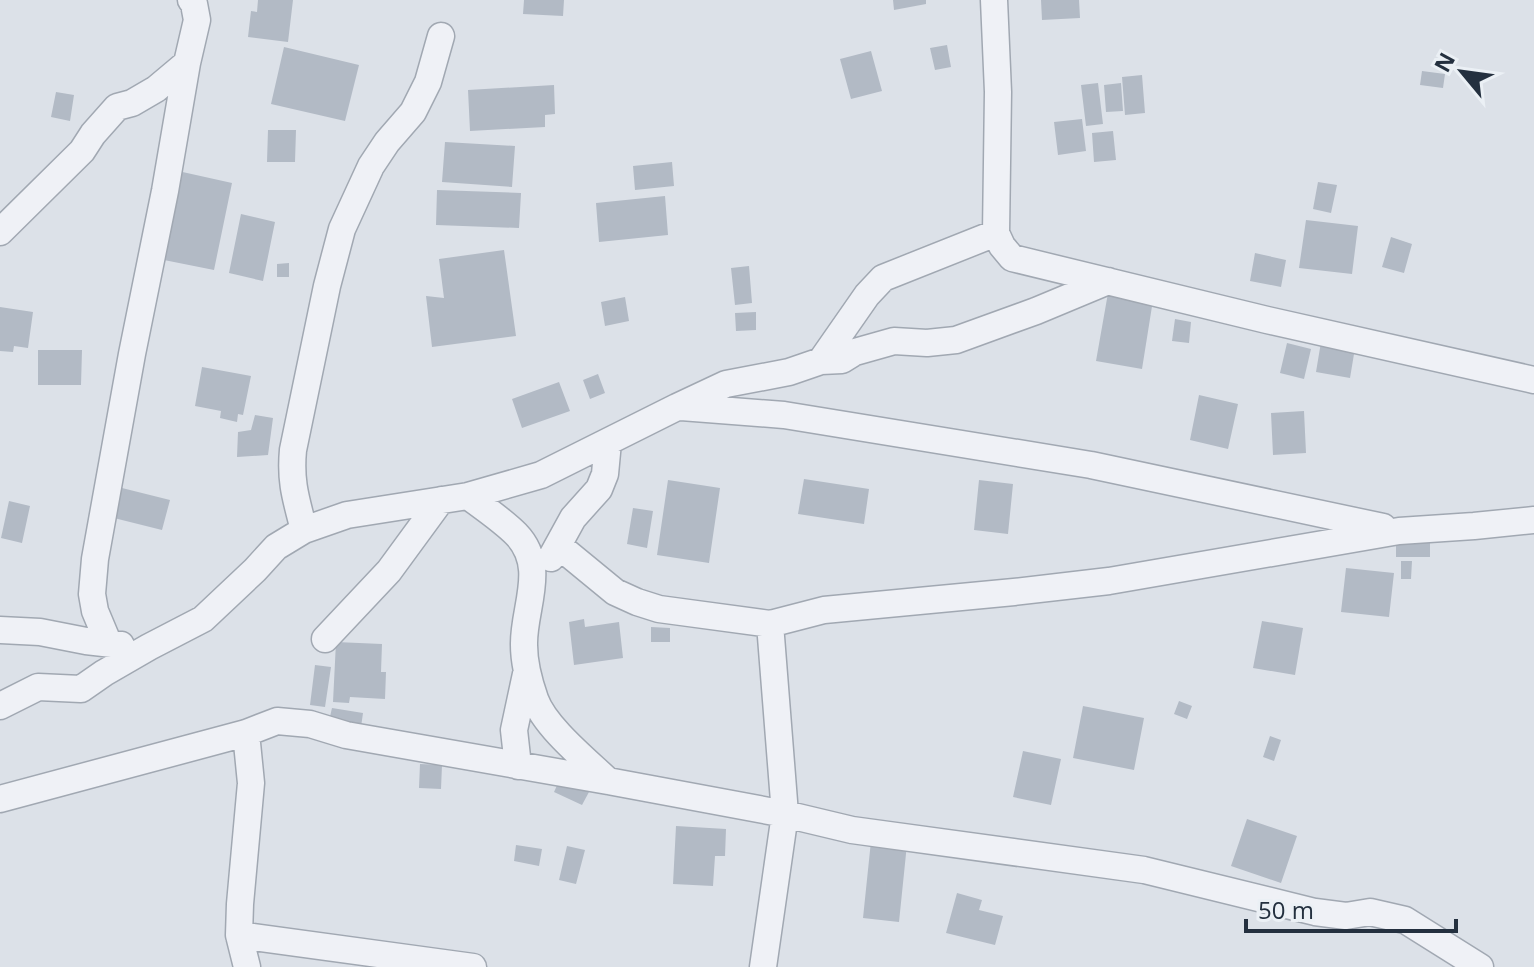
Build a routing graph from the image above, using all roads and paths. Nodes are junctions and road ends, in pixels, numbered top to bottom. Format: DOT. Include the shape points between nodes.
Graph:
graph roads {
  1 [pos="191,0"];
  2 [pos="994,0"];
  3 [pos="441,36"];
  4 [pos="187,63"];
  5 [pos="0,232"];
  6 [pos="996,233"];
  7 [pos="1108,281"];
  8 [pos="821,361"];
  9 [pos="1534,380"];
  10 [pos="677,407"];
  11 [pos="608,442"];
  12 [pos="468,496"];
  13 [pos="441,500"];
  14 [pos="1534,520"];
  15 [pos="304,530"];
  16 [pos="1399,531"];
  17 [pos="559,546"];
  18 [pos="533,584"];
  19 [pos="770,624"];
  20 [pos="0,630"];
  21 [pos="325,639"];
  22 [pos="108,642"];
  23 [pos="149,647"];
  24 [pos="527,671"];
  25 [pos="0,706"];
  26 [pos="246,733"];
  27 [pos="518,766"];
  28 [pos="608,781"];
  29 [pos="0,799"];
  30 [pos="785,814"];
  31 [pos="239,935"];
  32 [pos="247,967"];
  33 [pos="473,967"];
  34 [pos="763,967"];
  35 [pos="1480,967"];
  1 -- 4 [label="street" via="197,20"];
  2 -- 6 [label="street"];
  3 -- 15 [label="street" via="413,112 371,166 342,229 293,450 292,488"];
  4 -- 5 [label="street" via="156,89 117,107 82,151"];
  4 -- 22 [label="street" via="95,559 92,594"];
  6 -- 7 [label="street" via="1012,258"];
  6 -- 8 [label="street" via="883,278"];
  7 -- 8 [label="street" via="956,340 894,341 842,360"];
  7 -- 9 [label="street"];
  8 -- 10 [label="street" via="726,384"];
  10 -- 11 [label="street"];
  10 -- 16 [label="street" via="784,415 1091,465"];
  11 -- 12 [label="street" via="541,475"];
  11 -- 17 [label="street" via="599,489 573,518"];
  12 -- 13 [label="street"];
  12 -- 18 [label="street" via="518,535 529,554"];
  13 -- 15 [label="street" via="347,515"];
  13 -- 21 [label="street" via="389,571"];
  14 -- 16 [label="street"];
  15 -- 23 [label="street" via="276,547 203,619"];
  16 -- 19 [label="street" via="1109,581 824,610"];
  17 -- 18 [label="street"];
  17 -- 19 [label="street" via="615,592 637,602"];
  18 -- 24 [label="street" via="524,643"];
  19 -- 30 [label="street"];
  20 -- 22 [label="street"];
  22 -- 23 [label="street"];
  23 -- 25 [label="street" via="81,689 38,687"];
  24 -- 27 [label="street" via="514,730"];
  24 -- 28 [label="street" via="536,703 557,732"];
  26 -- 27 [label="street" via="277,721 310,724"];
  26 -- 29 [label="street"];
  26 -- 31 [label="street" via="251,783"];
  27 -- 28 [label="street"];
  28 -- 30 [label="street"];
  30 -- 34 [label="street"];
  30 -- 35 [label="street" via="852,830 1144,870 1315,912 1370,912 1405,920"];
  31 -- 32 [label="street"];
  31 -- 33 [label="street"];
}
